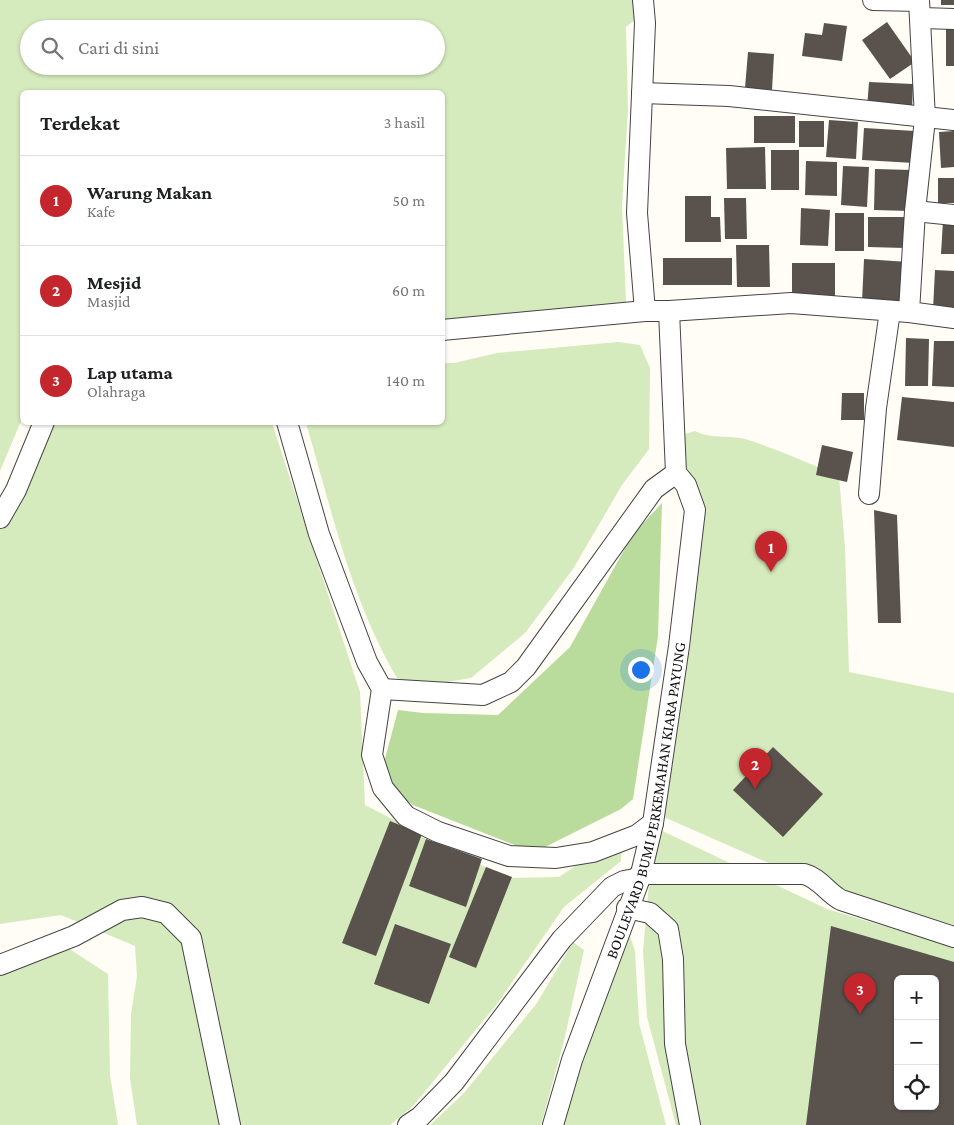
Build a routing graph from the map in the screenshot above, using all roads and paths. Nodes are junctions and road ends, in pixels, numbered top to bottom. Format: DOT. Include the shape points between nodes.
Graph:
graph roads {
  1 [pos="643,0"];
  2 [pos="873,0"];
  3 [pos="920,6"];
  4 [pos="954,19"];
  5 [pos="642,93"];
  6 [pos="925,119"];
  7 [pos="954,120"];
  8 [pos="915,211"];
  9 [pos="954,215"];
  10 [pos="645,310"];
  11 [pos="668,311"];
  12 [pos="899,311"];
  13 [pos="954,318"];
  14 [pos="445,330"];
  15 [pos="43,425"];
  16 [pos="288,425"];
  17 [pos="676,473"];
  18 [pos="869,494"];
  19 [pos="0,518"];
  20 [pos="382,689"];
  21 [pos="653,823"];
  22 [pos="640,876"];
  23 [pos="627,908"];
  24 [pos="954,936"];
  25 [pos="0,965"];
  26 [pos="230,1125"];
  27 [pos="408,1125"];
  28 [pos="553,1125"];
  29 [pos="690,1125"];
  1 -- 5 [label="street"];
  2 -- 3 [label="street"];
  3 -- 4 [label="street"];
  3 -- 6 [label="street"];
  5 -- 6 [label="street" via="729,96"];
  5 -- 10 [label="street" via="637,214"];
  6 -- 7 [label="street"];
  6 -- 8 [label="street"];
  8 -- 9 [label="street"];
  8 -- 12 [label="street"];
  10 -- 11 [label="street"];
  10 -- 14 [label="street"];
  11 -- 12 [label="street" via="791,303"];
  11 -- 17 [label="street"];
  12 -- 13 [label="street"];
  12 -- 18 [label="street" via="876,408"];
  15 -- 19 [label="street" via="16,490"];
  16 -- 20 [label="street" via="320,534 367,662"];
  17 -- 20 [label="street" via="654,489 526,667 510,682 482,695"];
  17 -- 21 [label="street, BOULEVARD BUMI PERKEMAHAN KIARA PAYUNG" via="686,485 695,510"];
  20 -- 21 [label="street" via="372,755 383,788 406,816 438,832 509,856 556,858 593,852 637,835"];
  21 -- 22 [label="street, BOULEVARD BUMI PERKEMAHAN KIARA PAYUNG"];
  22 -- 23 [label="street, BOULEVARD BUMI PERKEMAHAN KIARA PAYUNG"];
  22 -- 24 [label="street" via="804,874 818,880 832,896 841,900"];
  22 -- 27 [label="street" via="612,887 562,939 454,1082"];
  23 -- 28 [label="street, BOULEVARD BUMI PERKEMAHAN KIARA PAYUNG" via="572,1060"];
  23 -- 29 [label="street" via="650,913 668,929 673,959 675,1044"];
  25 -- 26 [label="street" via="74,936 122,910 142,907 166,913 191,938"];
}
